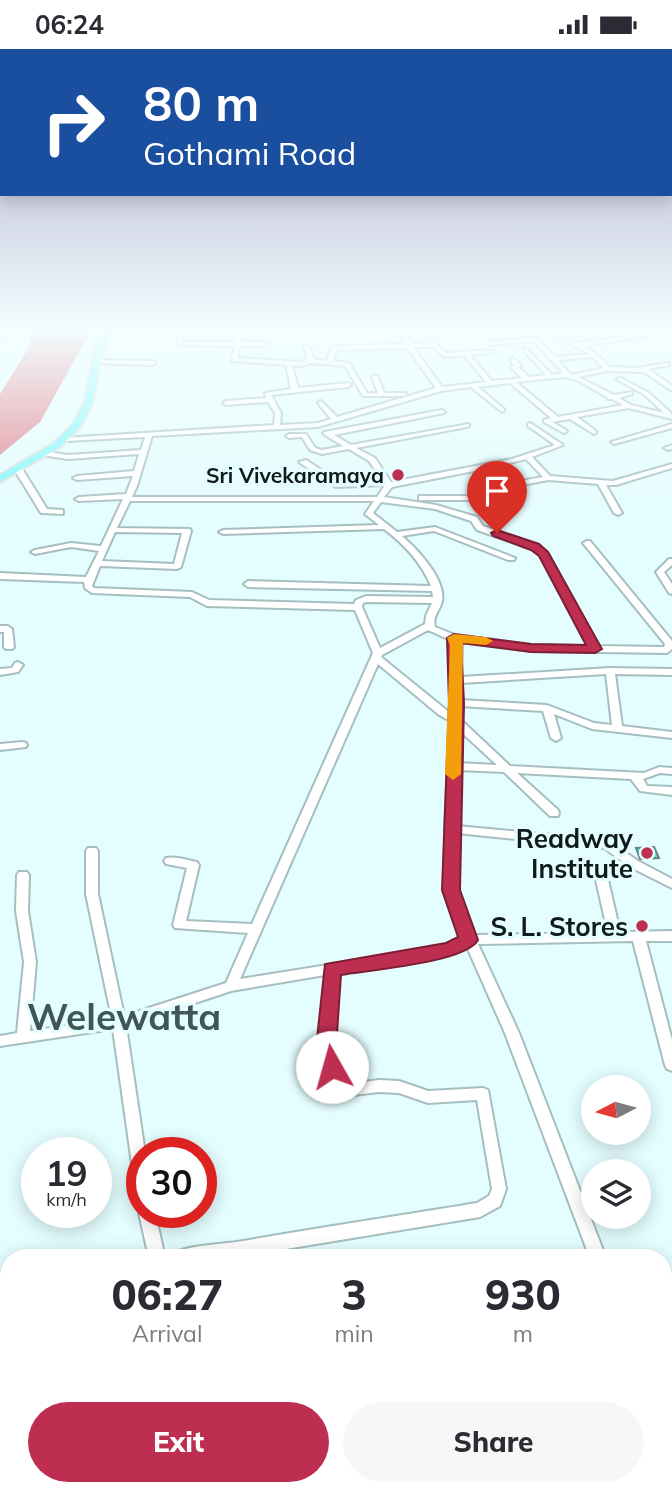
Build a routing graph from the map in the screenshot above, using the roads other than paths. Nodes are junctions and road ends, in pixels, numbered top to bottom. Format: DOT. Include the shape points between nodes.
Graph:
graph roads {
  1 [pos="90,392"];
  2 [pos="269,392"];
  3 [pos="364,392"];
  4 [pos="481,392"];
  5 [pos="522,392"];
  6 [pos="600,392"];
  7 [pos="644,392"];
  8 [pos="425,393"];
  9 [pos="630,393"];
  10 [pos="382,395"];
  11 [pos="610,398"];
  12 [pos="268,400"];
  13 [pos="226,403"];
  14 [pos="321,403"];
  15 [pos="629,407"];
  16 [pos="502,409"];
  17 [pos="442,412"];
  18 [pos="671,415"];
  19 [pos="570,416"];
  20 [pos="555,418"];
  21 [pos="335,419"];
  22 [pos="318,425"];
  23 [pos="467,425"];
  24 [pos="530,425"];
  25 [pos="277,426"];
  26 [pos="672,426"];
  27 [pos="564,431"];
  28 [pos="594,432"];
  29 [pos="149,433"];
  30 [pos="327,434"];
  31 [pos="289,436"];
  32 [pos="65,439"];
  33 [pos="614,442"];
  34 [pos="354,447"];
  35 [pos="144,452"];
  36 [pos="44,453"];
  37 [pos="528,457"];
  38 [pos="303,461"];
  39 [pos="672,466"];
  40 [pos="19,469"];
  41 [pos="476,469"];
  42 [pos="137,473"];
  43 [pos="77,478"];
  44 [pos="548,478"];
  45 [pos="0,479"];
  46 [pos="388,484"];
  47 [pos="601,484"];
  48 [pos="128,497"];
  49 [pos="381,497"];
  50 [pos="510,498"];
  51 [pos="79,499"];
  52 [pos="60,512"];
  53 [pos="618,513"];
  54 [pos="387,527"];
  55 [pos="113,530"];
  56 [pos="223,532"];
  57 [pos="396,534"];
  58 [pos="587,543"];
  59 [pos="104,549"];
  60 [pos="35,552"];
  61 [pos="511,558"];
  62 [pos="672,561"];
  63 [pos="97,563"];
  64 [pos="0,576"];
  65 [pos="89,580"];
  66 [pos="248,584"];
  67 [pos="672,591"];
  68 [pos="437,594"];
  69 [pos="358,607"];
  70 [pos="428,626"];
  71 [pos="0,629"];
  72 [pos="454,638"];
  73 [pos="9,647"];
  74 [pos="595,649"];
  75 [pos="377,655"];
  76 [pos="18,664"];
  77 [pos="610,671"];
  78 [pos="0,672"];
  79 [pos="672,673"];
  80 [pos="456,680"];
  81 [pos="456,703"];
  82 [pos="547,708"];
  83 [pos="456,720"];
  84 [pos="617,729"];
  85 [pos="672,735"];
  86 [pos="556,738"];
  87 [pos="22,745"];
  88 [pos="0,747"];
  89 [pos="454,766"];
  90 [pos="507,768"];
  91 [pos="672,771"];
  92 [pos="634,775"];
  93 [pos="672,791"];
  94 [pos="554,813"];
  95 [pos="451,829"];
  96 [pos="92,851"];
  97 [pos="170,861"];
  98 [pos="23,875"];
  99 [pos="602,880"];
  100 [pos="672,884"];
  101 [pos="255,929"];
  102 [pos="615,936"];
  103 [pos="638,936"];
  104 [pos="672,936"];
  105 [pos="469,940"];
  106 [pos="332,969"];
  107 [pos="231,986"];
  108 [pos="119,1023"];
  109 [pos="23,1038"];
  110 [pos="0,1041"];
  111 [pos="672,1065"];
  112 [pos="135,1137"];
  113 [pos="150,1228"];
  114 [pos="155,1249"];
  115 [pos="243,1249"];
  116 [pos="595,1249"];
  1 -- 32 [label="main road" via="77,425"];
  2 -- 12 [label="street"];
  3 -- 10 [label="street"];
  4 -- 16 [label="street"];
  5 -- 20 [label="street"];
  6 -- 11 [label="street"];
  7 -- 18 [label="street"];
  8 -- 10 [label="street"];
  8 -- 21 [label="street"];
  9 -- 11 [label="street"];
  11 -- 15 [label="street"];
  12 -- 13 [label="street"];
  12 -- 25 [label="street" via="278,414"];
  14 -- 21 [label="street"];
  15 -- 18 [label="street"];
  15 -- 19 [label="street"];
  17 -- 30 [label="street"];
  19 -- 20 [label="street"];
  19 -- 28 [label="street"];
  20 -- 27 [label="street" via="546,421"];
  21 -- 22 [label="street"];
  22 -- 25 [label="street"];
  22 -- 30 [label="street"];
  23 -- 34 [label="street"];
  24 -- 37 [label="street" via="560,445"];
  25 -- 29 [label="street"];
  26 -- 33 [label="street"];
  29 -- 32 [label="street"];
  29 -- 35 [label="street"];
  30 -- 34 [label="street"];
  31 -- 34 [label="street" via="304,435 318,452"];
  32 -- 36 [label="main road"];
  34 -- 46 [label="street" via="372,460"];
  35 -- 36 [label="street" via="68,457"];
  35 -- 42 [label="street"];
  36 -- 40 [label="main road"];
  37 -- 41 [label="street"];
  37 -- 44 [label="street"];
  38 -- 46 [label="street" via="339,485"];
  39 -- 47 [label="street"];
  40 -- 45 [label="main road"];
  40 -- 52 [label="street" via="44,511"];
  41 -- 44 [label="street" via="496,488"];
  41 -- 46 [label="street"];
  42 -- 43 [label="street"];
  42 -- 48 [label="street"];
  44 -- 47 [label="street"];
  46 -- 49 [label="street"];
  47 -- 53 [label="street"];
  48 -- 49 [label="street" via="231,502"];
  48 -- 51 [label="street"];
  48 -- 55 [label="street"];
  49 -- 50 [label="street"];
  49 -- 54 [label="street" via="369,513"];
  49 -- 74 [label="street" via="474,519 480,528 535,547 544,554"];
  54 -- 56 [label="street"];
  54 -- 57 [label="street"];
  55 -- 59 [label="street"];
  55 -- 63 [label="street" via="187,531 177,567"];
  57 -- 61 [label="street" via="435,529"];
  57 -- 68 [label="street"];
  58 -- 74 [label="street" via="670,644 659,651"];
  59 -- 60 [label="street" via="71,545"];
  59 -- 63 [label="street"];
  62 -- 67 [label="street" via="660,572"];
  63 -- 65 [label="street"];
  64 -- 65 [label="street"];
  65 -- 69 [label="street" via="88,586 95,592 192,595 204,603"];
  66 -- 68 [label="street"];
  68 -- 69 [label="street" via="366,599"];
  68 -- 70 [label="street"];
  69 -- 75 [label="street"];
  70 -- 72 [label="street"];
  70 -- 75 [label="street"];
  71 -- 73 [label="street" via="8,629"];
  72 -- 74 [label="street" via="531,648"];
  72 -- 80 [label="street"];
  75 -- 83 [label="street"];
  75 -- 101 [label="street"];
  76 -- 78 [label="street" via="15,670"];
  77 -- 79 [label="street"];
  77 -- 80 [label="street"];
  77 -- 84 [label="street"];
  80 -- 81 [label="street"];
  81 -- 82 [label="street"];
  81 -- 83 [label="street"];
  82 -- 84 [label="street" via="592,726"];
  82 -- 86 [label="street"];
  83 -- 89 [label="street"];
  83 -- 90 [label="street"];
  84 -- 85 [label="street"];
  87 -- 88 [label="street"];
  89 -- 90 [label="street"];
  89 -- 95 [label="street"];
  90 -- 92 [label="street"];
  90 -- 94 [label="street"];
  91 -- 92 [label="street"];
  92 -- 93 [label="street" via="644,789"];
  95 -- 100 [label="street" via="607,845"];
  95 -- 105 [label="street" via="453,902"];
  96 -- 108 [label="street" via="92,894"];
  97 -- 101 [label="street" via="193,865 179,925"];
  98 -- 109 [label="street" via="22,911 30,962"];
  99 -- 102 [label="street"];
  101 -- 107 [label="street"];
  102 -- 103 [label="street"];
  102 -- 105 [label="street"];
  103 -- 104 [label="street"];
  103 -- 111 [label="street"];
  105 -- 106 [label="street" via="449,950"];
  105 -- 116 [label="street" via="512,1033"];
  106 -- 107 [label="street"];
  106 -- 115 [label="street" via="326,1048 338,1085 345,1090 399,1087 428,1097 483,1094 499,1189 495,1201 480,1210"];
  107 -- 108 [label="street"];
  108 -- 109 [label="street"];
  108 -- 112 [label="street"];
  109 -- 110 [label="street"];
  113 -- 114 [label="street"];
}
